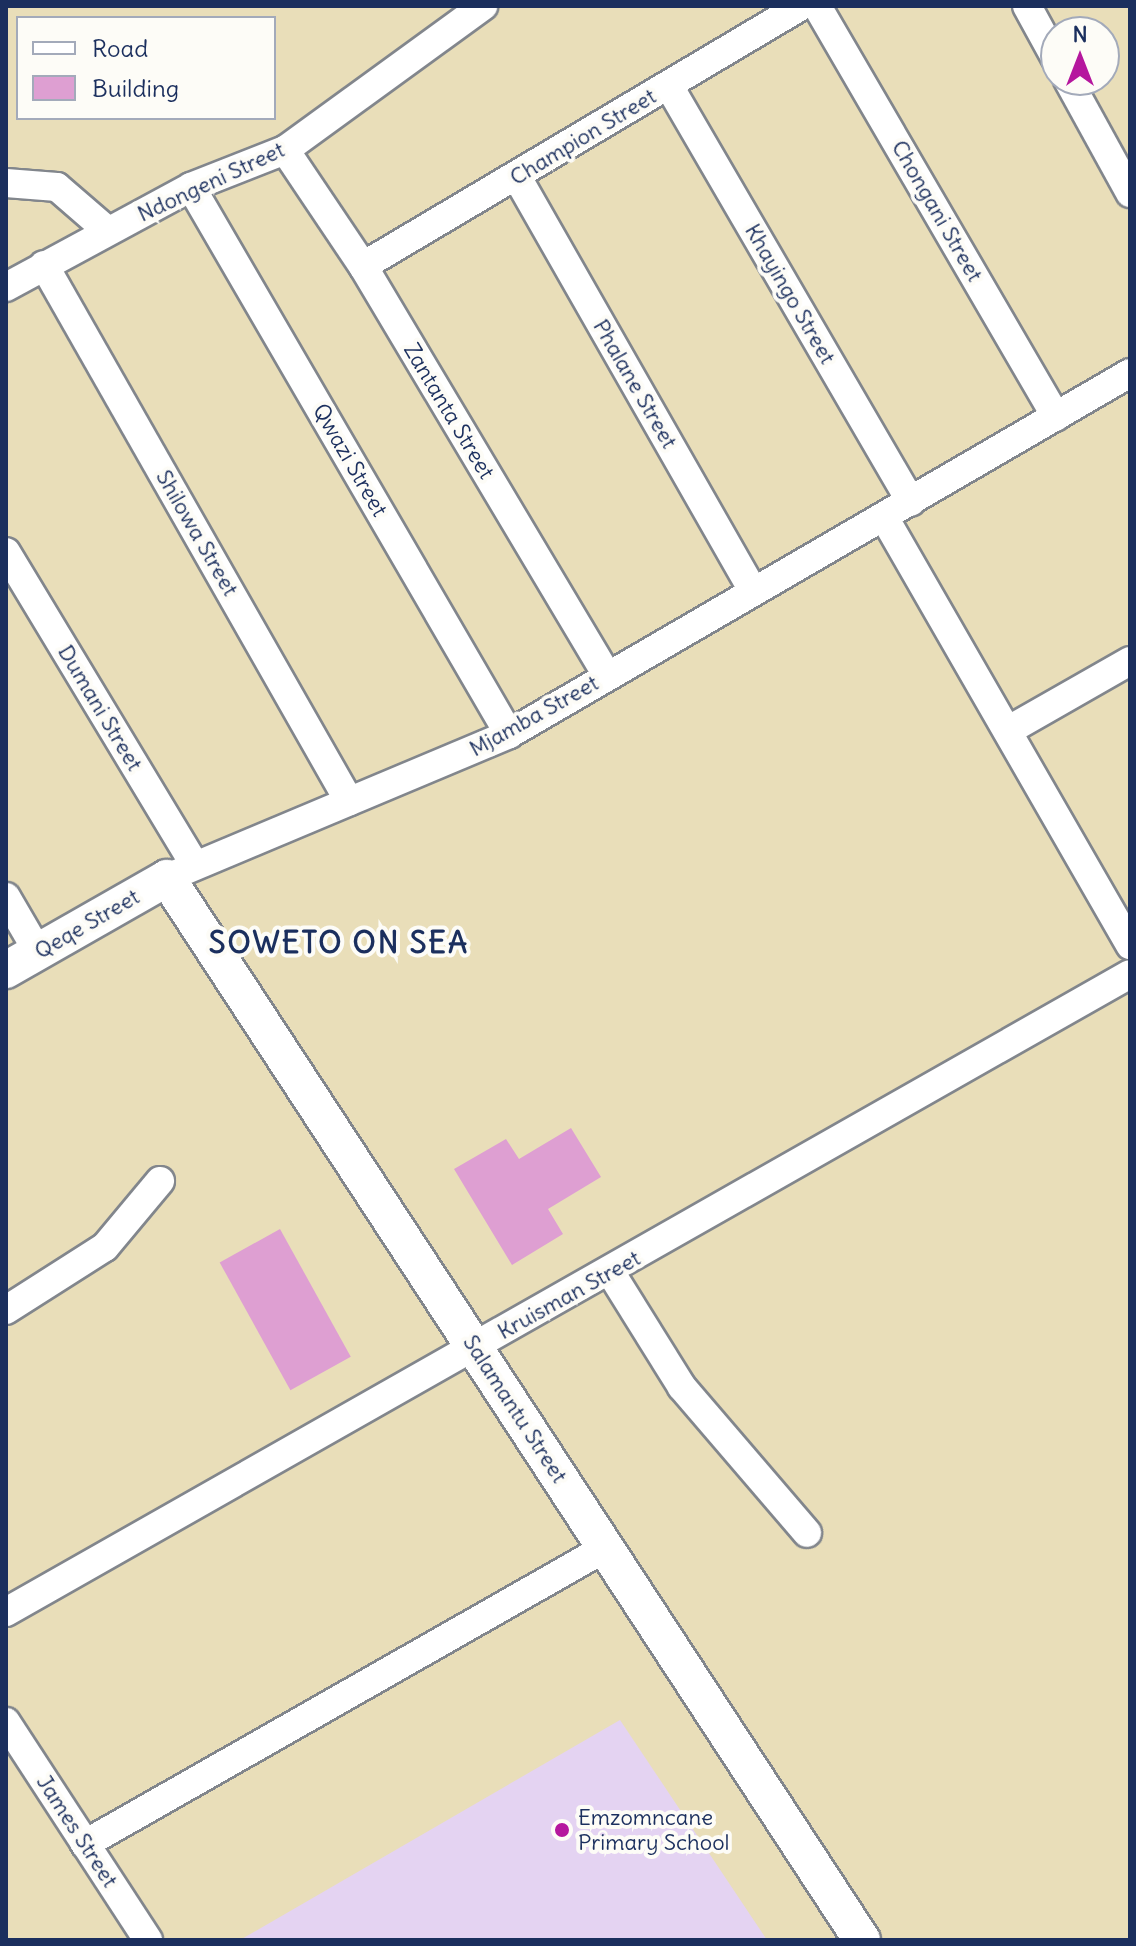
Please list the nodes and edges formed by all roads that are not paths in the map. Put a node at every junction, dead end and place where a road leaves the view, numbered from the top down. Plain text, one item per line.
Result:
1 (483, 6) edge
2 (801, 6) edge
3 (817, 6) edge
4 (1027, 6) edge
5 (1040, 30) edge
6 (669, 86) junction
7 (1077, 96) edge
8 (285, 150) junction
9 (517, 177) junction
10 (6, 183) edge
11 (191, 187) junction
12 (1130, 193) edge
13 (108, 231) junction
14 (44, 265) junction
15 (363, 266) junction
16 (6, 287) edge
17 (1130, 373) edge
18 (1056, 416) junction
19 (911, 502) junction
20 (884, 517) junction
21 (6, 552) edge
22 (753, 591) junction
23 (1130, 661) edge
24 (607, 676) junction
25 (1009, 730) junction
26 (509, 734) junction
27 (349, 801) junction
28 (181, 871) junction
29 (6, 897) edge
30 (1130, 945) edge
31 (38, 952) junction
32 (6, 970) edge
33 (1130, 974) edge
34 (160, 1181) dead end
35 (611, 1273) junction
36 (6, 1310) edge
37 (475, 1347) junction
38 (807, 1533) dead end
39 (607, 1547) junction
40 (6, 1612) edge
41 (6, 1722) edge
42 (85, 1844) junction
43 (148, 1940) edge
44 (862, 1940) edge

1 - 8 street, Ndongeni Street
2 - 6 street, Champion Street
3 - 18 street, Chongani Street
4 - 5 street
6 - 9 street, Champion Street
6 - 19 street, Khayingo Street
7 - 12 street
8 - 11 street, Ndongeni Street
8 - 15 street, Zantanta Street
9 - 15 street, Champion Street
9 - 22 street, Phalane Street
10 - 13 street
11 - 13 street, Ndongeni Street
11 - 26 street, Qwazi Street
13 - 14 street, Ndongeni Street
14 - 16 street, Ndongeni Street
14 - 27 street, Shilowa Street
15 - 24 street, Zantanta Street
17 - 18 street, Mjamba Street
18 - 19 street, Mjamba Street
19 - 20 street, Mjamba Street
20 - 22 street, Mjamba Street
20 - 25 street
21 - 28 street, Dumani Street
22 - 24 street, Mjamba Street
23 - 25 street
24 - 26 street, Mjamba Street
25 - 30 street
26 - 27 street, Mjamba Street
27 - 28 street, Mjamba Street
28 - 31 street, Qeqe Street
28 - 37 street, Salamantu Street
29 - 31 street
31 - 32 street, Qeqe Street
33 - 35 street, Kruisman Street
34 - 36 street
35 - 37 street, Kruisman Street
35 - 38 street
37 - 39 street, Salamantu Street
37 - 40 street, Kruisman Street
39 - 42 street
39 - 44 street, Salamantu Street
41 - 42 street, James Street
42 - 43 street, James Street

